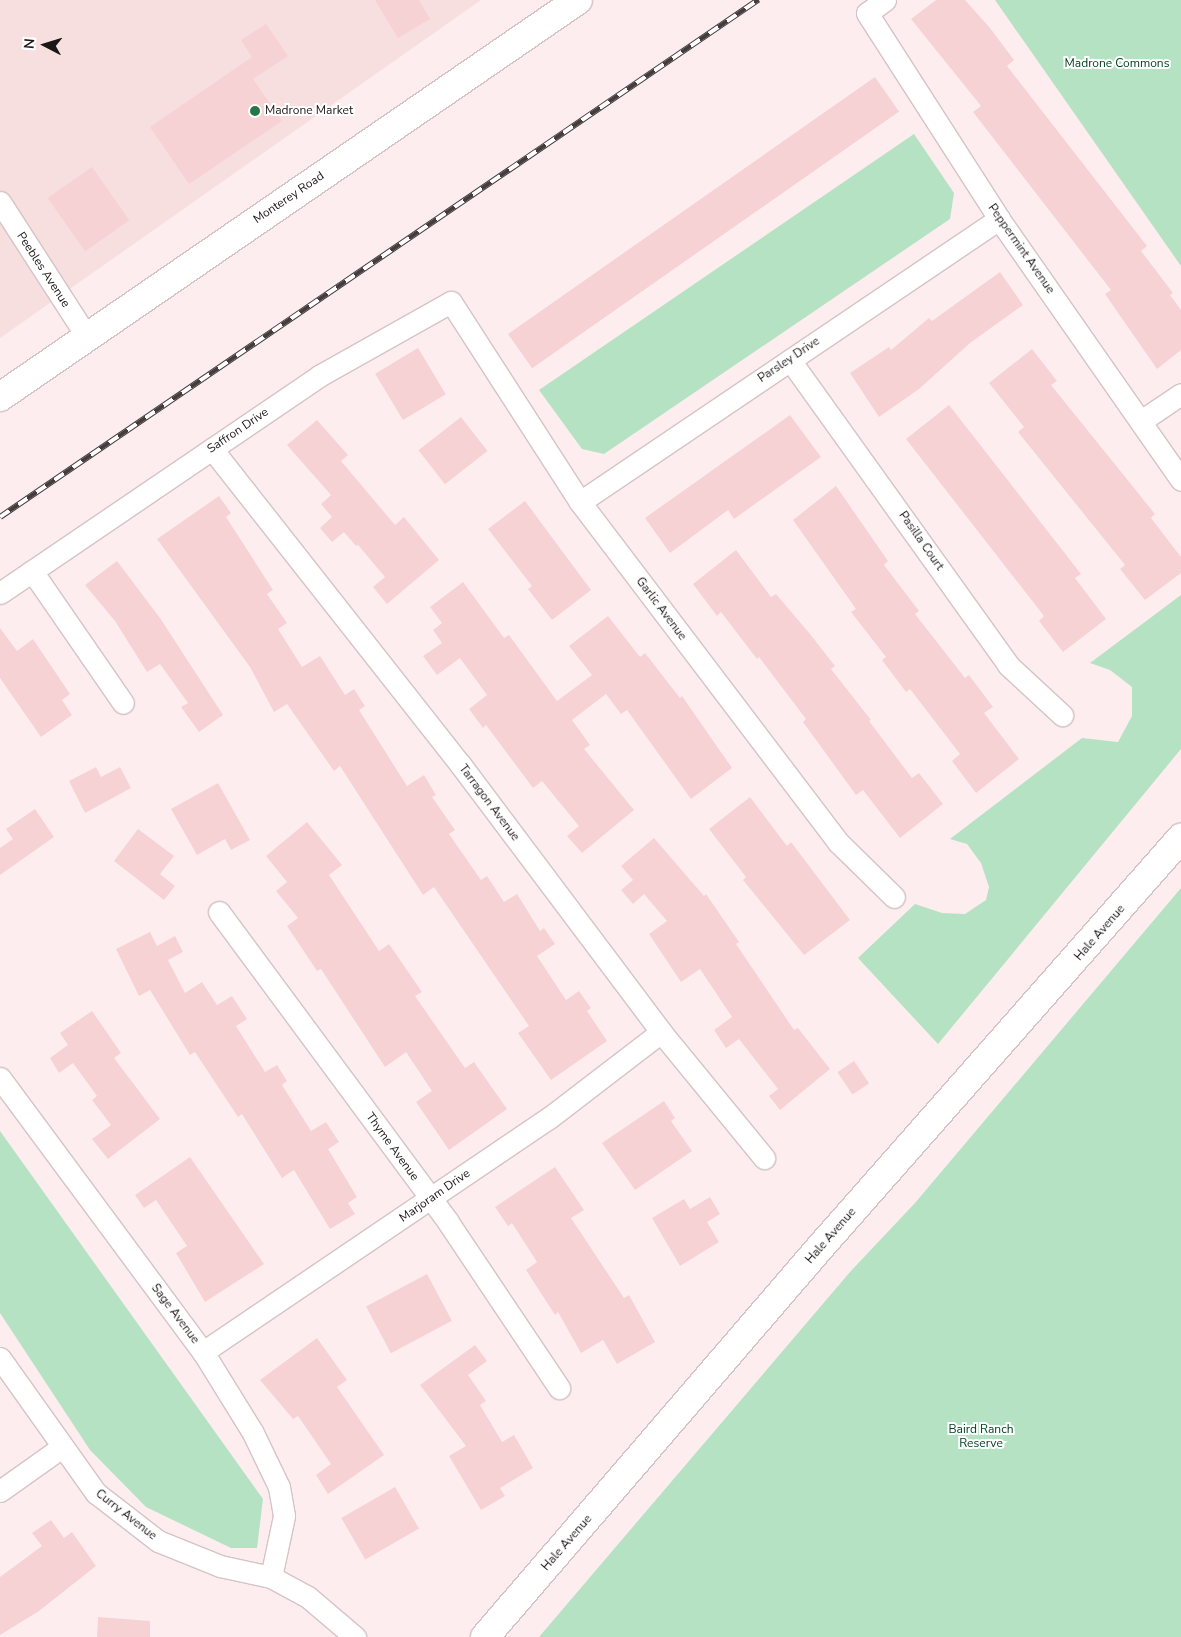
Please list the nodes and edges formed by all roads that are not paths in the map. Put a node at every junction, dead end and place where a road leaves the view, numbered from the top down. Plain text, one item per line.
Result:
1 (578, 0) edge
2 (885, 0) edge
3 (0, 202) edge
4 (999, 219) junction
5 (451, 302) joint
6 (87, 337) junction
7 (790, 360) junction
8 (1181, 394) edge
9 (0, 397) edge
10 (1141, 421) junction
11 (212, 449) junction
12 (1181, 480) edge
13 (580, 502) junction
14 (32, 571) junction
15 (0, 593) edge
16 (123, 703) dead end
17 (1062, 715) dead end
18 (1181, 838) edge
19 (894, 897) dead end
20 (219, 912) dead end
21 (661, 1032) junction
22 (0, 1078) edge
23 (764, 1158) dead end
24 (431, 1200) junction
25 (203, 1352) junction
26 (0, 1358) edge
27 (559, 1388) dead end
28 (62, 1447) junction
29 (0, 1491) edge
30 (271, 1577) junction
31 (355, 1637) edge
32 (485, 1637) edge

1 - 6 main road, Monterey Road
2 - 4 street, Peppermint Avenue
3 - 6 street, Peebles Avenue
4 - 7 street, Parsley Drive
4 - 10 street, Peppermint Avenue
5 - 11 street, Saffron Drive
5 - 13 street, Garlic Avenue
6 - 9 main road, Monterey Road
7 - 13 street, Parsley Drive
7 - 17 street, Pasilla Court
8 - 10 street
10 - 12 street, Peppermint Avenue
11 - 14 street, Saffron Drive
11 - 21 street, Tarragon Avenue
13 - 19 street, Garlic Avenue
14 - 15 street, Saffron Drive
14 - 16 street
18 - 32 main road, Hale Avenue
20 - 24 street, Thyme Avenue
21 - 23 street, Tarragon Avenue
21 - 24 street, Marjoram Drive
22 - 25 street, Sage Avenue
24 - 25 street, Marjoram Drive
24 - 27 street, Thyme Avenue
25 - 30 street, Sage Avenue
26 - 28 street, Curry Avenue
28 - 29 street
28 - 30 street, Curry Avenue
30 - 31 street, Curry Avenue

